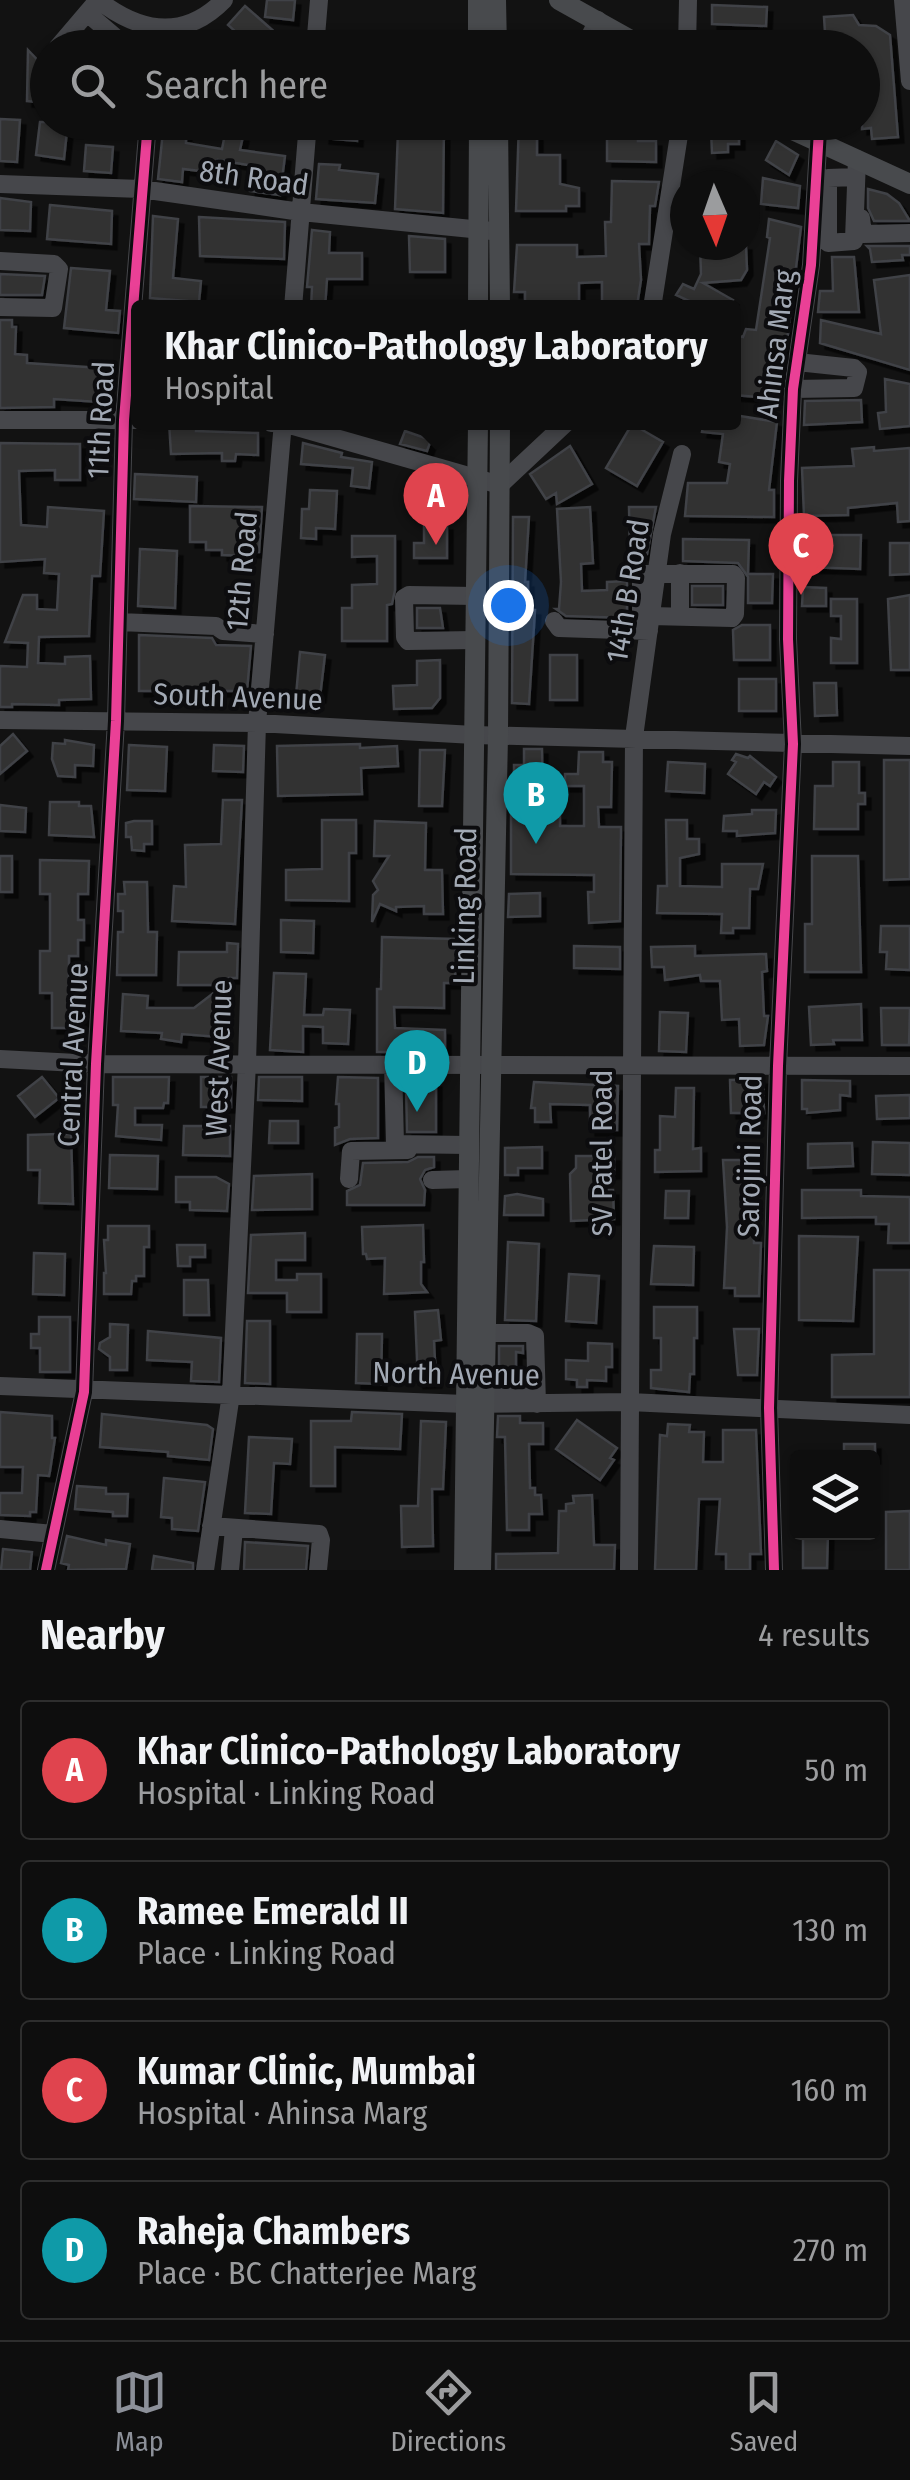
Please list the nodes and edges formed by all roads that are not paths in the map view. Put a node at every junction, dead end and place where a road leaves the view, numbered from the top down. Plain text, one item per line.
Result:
1 (224, 0) edge
2 (319, 0) edge
3 (478, 0) edge
4 (496, 0) edge
5 (559, 0) edge
6 (688, 0) edge
7 (903, 0) edge
8 (94, 5) edge
9 (598, 20) junction
10 (72, 30) edge
11 (111, 30) edge
12 (176, 30) edge
13 (316, 30) edge
14 (478, 30) edge
15 (497, 30) edge
16 (593, 30) edge
17 (615, 30) edge
18 (687, 30) edge
19 (910, 78) edge
20 (146, 140) edge
21 (307, 140) edge
22 (481, 140) edge
23 (497, 140) edge
24 (678, 140) edge
25 (814, 140) edge
26 (824, 140) edge
27 (833, 140) edge
28 (857, 164) junction
29 (910, 170) edge
30 (819, 183) junction
31 (0, 184) edge
32 (910, 184) edge
33 (141, 189) junction
34 (301, 212) junction
35 (489, 231) junction
36 (910, 234) edge
37 (0, 261) edge
38 (136, 300) edge
39 (293, 300) edge
40 (479, 300) edge
41 (499, 300) edge
42 (653, 300) edge
43 (0, 307) edge
44 (799, 362) junction
45 (796, 389) junction
46 (0, 420) edge
47 (131, 420) edge
48 (282, 430) edge
49 (307, 430) edge
50 (478, 430) edge
51 (500, 430) edge
52 (559, 430) edge
53 (682, 454) dead end
54 (478, 480) junction
55 (500, 486) junction
56 (645, 573) junction
57 (680, 573) junction
58 (476, 596) junction
59 (680, 610) junction
60 (648, 620) junction
61 (119, 622) junction
62 (554, 622) dead end
63 (264, 634) junction
64 (476, 640) junction
65 (0, 720) edge
66 (116, 722) junction
67 (257, 723) junction
68 (474, 736) junction
69 (498, 736) junction
70 (634, 737) junction
71 (793, 744) junction
72 (910, 746) edge
73 (0, 1059) edge
74 (393, 1063) junction
75 (470, 1063) junction
76 (492, 1063) junction
77 (96, 1064) junction
78 (248, 1064) junction
79 (630, 1066) junction
80 (778, 1066) junction
81 (910, 1066) edge
82 (468, 1147) junction
83 (350, 1179) dead end
84 (468, 1179) junction
85 (432, 1180) dead end
86 (486, 1334) junction
87 (0, 1386) edge
88 (84, 1392) junction
89 (231, 1394) junction
90 (536, 1396) junction
91 (482, 1399) junction
92 (629, 1402) junction
93 (769, 1408) junction
94 (910, 1416) edge
95 (211, 1526) junction
96 (234, 1528) junction
97 (0, 1529) edge
98 (53, 1534) junction
99 (46, 1570) edge
100 (205, 1570) edge
101 (230, 1570) edge
102 (318, 1570) edge
103 (464, 1570) edge
104 (480, 1570) edge
105 (629, 1570) edge
106 (774, 1570) edge

1 - 12 street
2 - 13 street
3 - 14 main road
4 - 15 main road
5 - 9 main road
6 - 18 street
7 - 19 street
8 - 10 street
8 - 11 street
9 - 16 street
9 - 17 main road
20 - 33 street, 11th Road
21 - 34 street
22 - 35 main road
23 - 35 main road
24 - 42 street
25 - 30 street, Ahinsa Marg
26 - 28 main road
27 - 29 main road
28 - 30 street
28 - 30 street
28 - 32 main road
28 - 36 street
30 - 44 street, Ahinsa Marg
31 - 33 street, 8th Road
33 - 34 street, 8th Road
33 - 38 street, 11th Road
34 - 35 street, 8th Road
34 - 39 street
35 - 40 main road
35 - 41 main road
37 - 43 street
44 - 45 street, Ahinsa Marg
44 - 45 street
45 - 71 street, Ahinsa Marg
46 - 47 street
47 - 61 street, 11th Road
48 - 63 street, 12th Road
49 - 54 street
50 - 54 main road, Linking Road
51 - 55 main road, Linking Road
52 - 55 street
53 - 56 street, 14th B Road
54 - 55 street
54 - 58 main road, Linking Road
55 - 69 main road, Linking Road
56 - 57 street
56 - 60 street, 14th B Road
56 - 60 street
57 - 59 street
57 - 59 street
58 - 64 main road, Linking Road
58 - 64 street
59 - 60 street
60 - 62 street
60 - 70 street, 14th B Road
61 - 63 street
61 - 66 street, 11th Road
63 - 67 street, 12th Road
64 - 68 main road, Linking Road
65 - 66 street, South Avenue
66 - 67 street, South Avenue
66 - 77 street, Central Avenue
67 - 68 street, South Avenue
67 - 78 street, West Avenue
68 - 69 street, South Avenue
68 - 75 main road, Linking Road
69 - 70 street, South Avenue
69 - 76 main road, Linking Road
70 - 71 street, South Avenue
70 - 79 street, SV Patel Road
71 - 72 street, South Avenue
71 - 80 street, Sarojini Road
73 - 77 street
74 - 75 street
74 - 78 street
74 - 82 street
75 - 76 street
75 - 82 main road, Linking Road
76 - 79 street
76 - 86 main road, Linking Road
77 - 78 street
77 - 88 street, Central Avenue
78 - 89 street, West Avenue
79 - 80 street
79 - 92 street, SV Patel Road
80 - 81 street
80 - 93 street, Sarojini Road
82 - 83 street
82 - 84 main road, Linking Road
84 - 85 street
84 - 91 main road, Linking Road
86 - 90 street
86 - 91 main road, Linking Road
87 - 88 street, North Avenue
88 - 89 street, North Avenue
88 - 98 street, Central Avenue
89 - 91 street, North Avenue
89 - 95 street, West Avenue
90 - 91 street, North Avenue
90 - 92 street, North Avenue
91 - 103 main road, Linking Road
91 - 104 main road, Linking Road
92 - 93 street, North Avenue
92 - 105 street, SV Patel Road
93 - 94 street, North Avenue
93 - 106 street, Sarojini Road
95 - 96 street
95 - 100 street, West Avenue
96 - 101 street
96 - 102 street
97 - 98 street
98 - 99 street, Central Avenue

